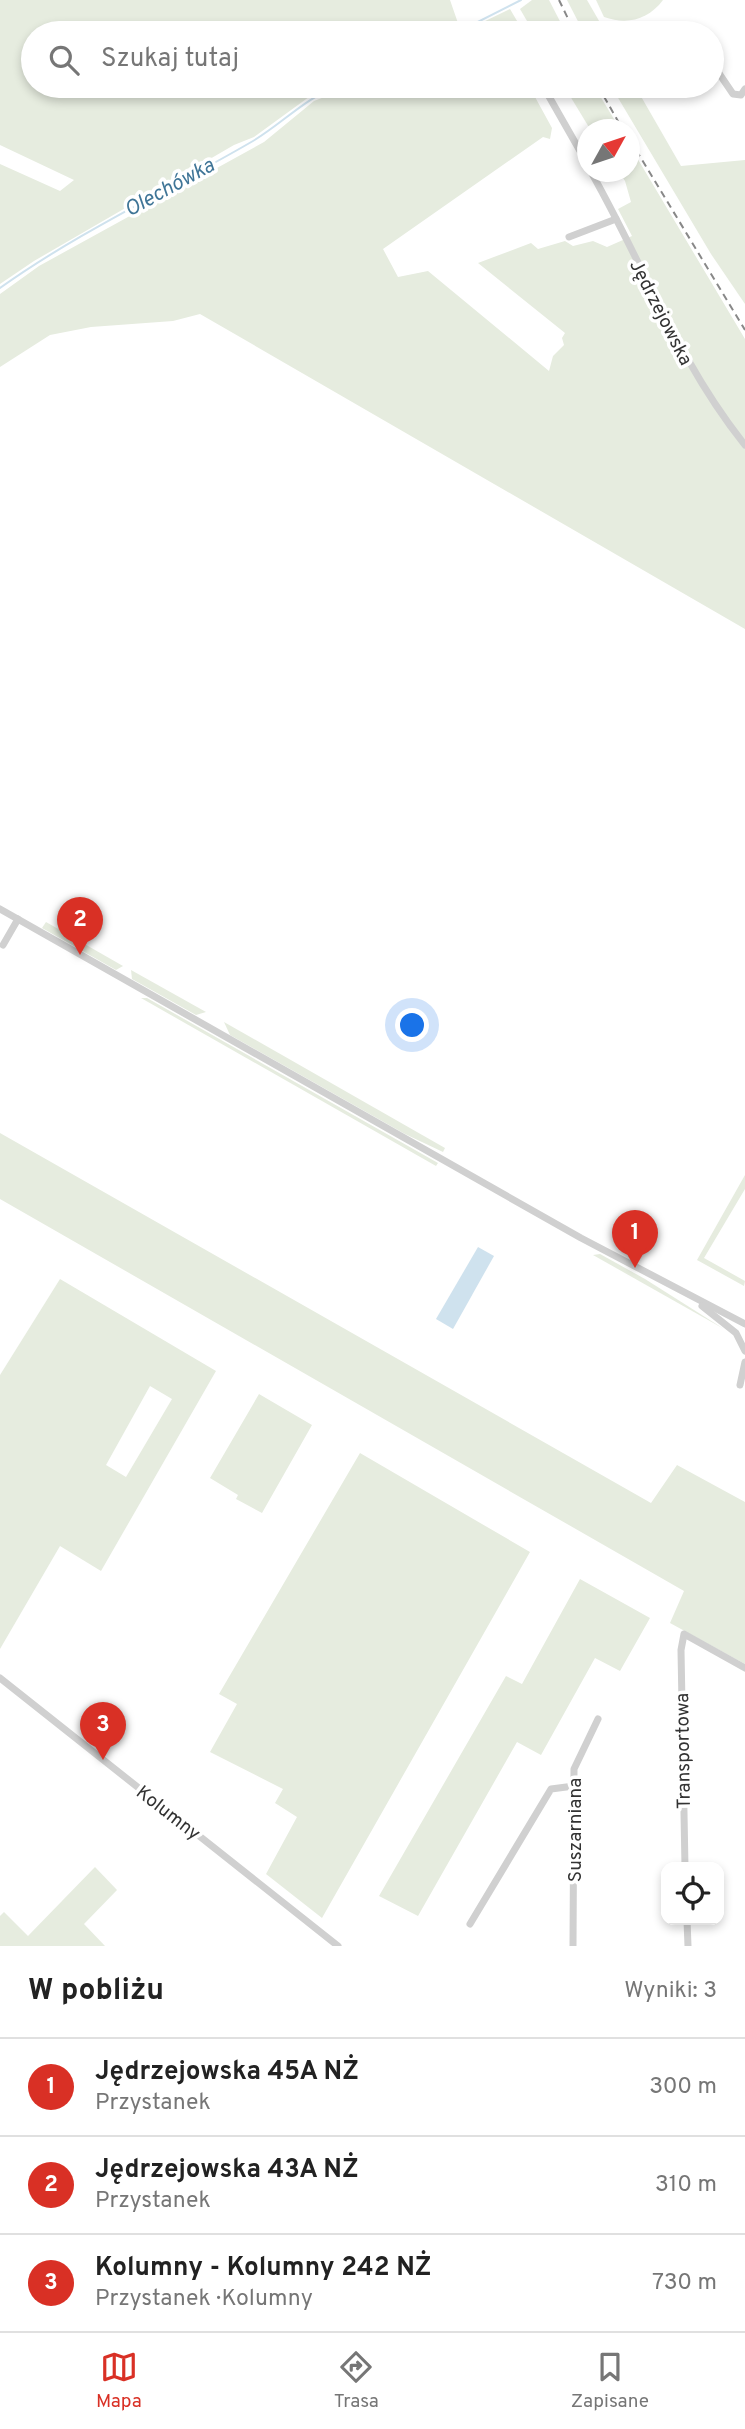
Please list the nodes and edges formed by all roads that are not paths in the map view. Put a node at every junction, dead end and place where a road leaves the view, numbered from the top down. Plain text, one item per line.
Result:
1 (724, 81) edge
2 (745, 89) edge
3 (549, 98) edge
4 (577, 147) edge
5 (596, 182) edge
6 (616, 219) junction
7 (569, 237) dead end
8 (745, 444) edge
9 (0, 909) edge
10 (18, 919) junction
11 (3, 945) dead end
12 (688, 1295) junction
13 (745, 1324) edge
14 (745, 1333) edge
15 (742, 1342) junction
16 (745, 1351) edge
17 (745, 1362) edge
18 (745, 1380) edge
19 (745, 1668) edge
20 (0, 1678) edge
21 (598, 1719) dead end
22 (574, 1786) junction
23 (685, 1862) edge
24 (470, 1924) dead end
25 (687, 1925) edge
26 (338, 1946) edge
27 (573, 1946) edge
28 (688, 1946) edge

1 - 2 street
3 - 4 street
5 - 6 street, Jędrzejowska
6 - 7 street
6 - 8 street, Jędrzejowska
9 - 10 street
10 - 11 street
10 - 12 street
12 - 13 street
12 - 15 street
14 - 15 street
15 - 16 street
17 - 18 street
19 - 23 street, Transportowa
20 - 26 street, Kolumny
21 - 22 street, Suszarniana
22 - 24 street
22 - 27 street, Suszarniana
25 - 28 street

